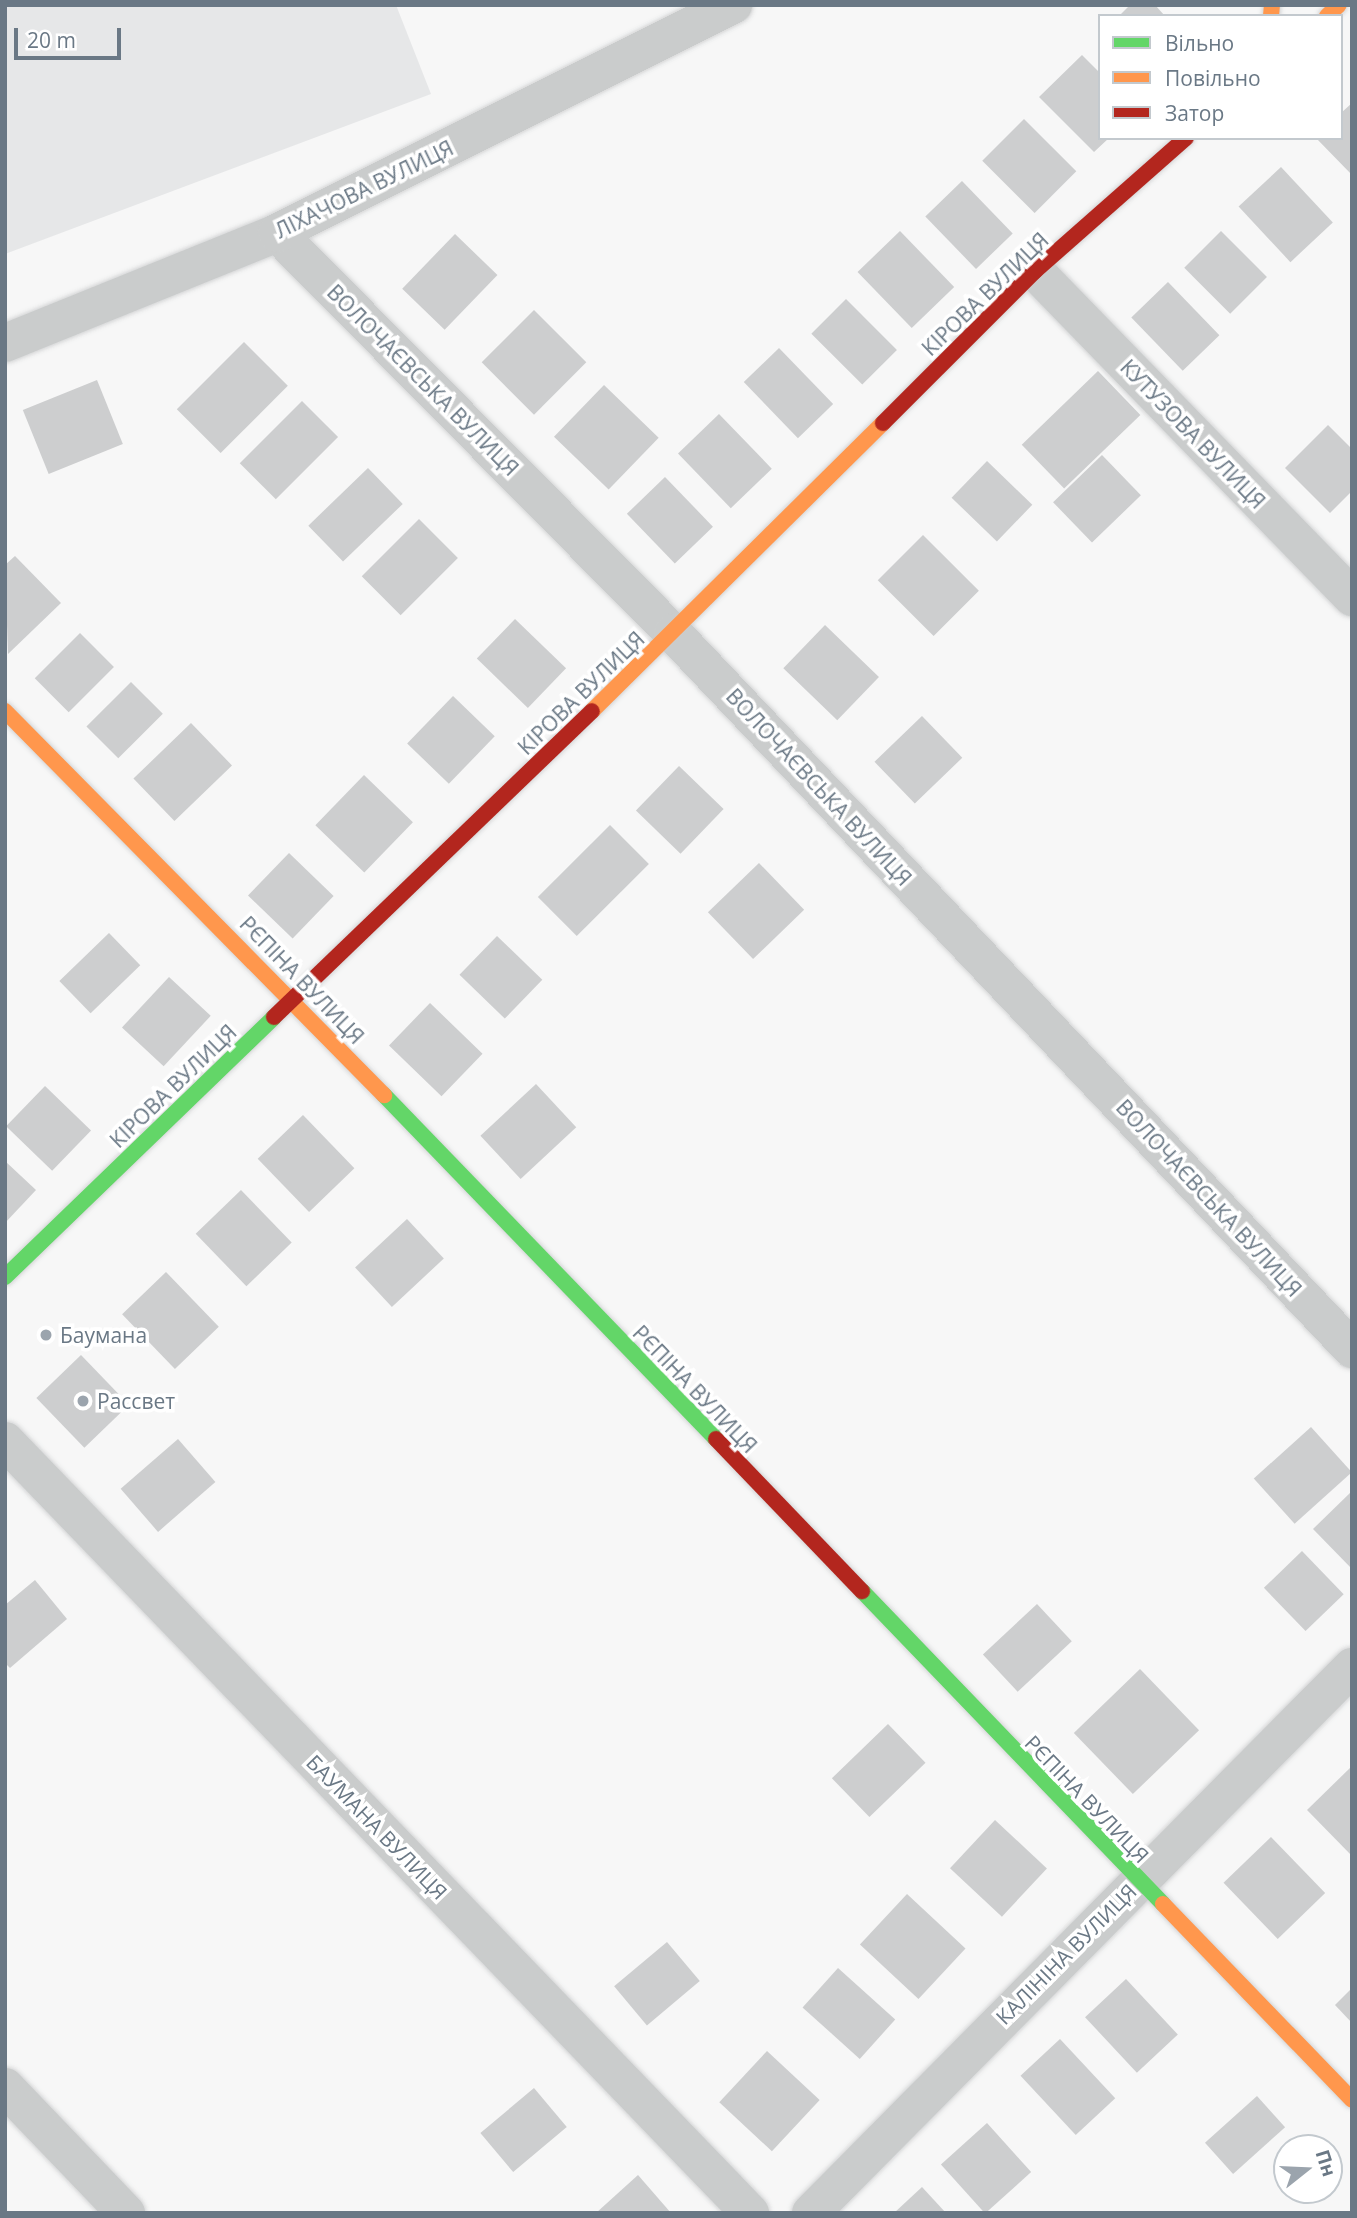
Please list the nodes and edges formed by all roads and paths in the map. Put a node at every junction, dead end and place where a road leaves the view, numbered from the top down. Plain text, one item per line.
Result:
1 (718, 8) edge
2 (1184, 140) edge
3 (277, 233) junction
4 (1035, 271) junction
5 (5, 342) edge
6 (1352, 597) edge
7 (673, 634) junction
8 (5, 711) edge
9 (293, 1000) junction
10 (5, 1277) edge
11 (1352, 1349) edge
12 (5, 1441) edge
13 (1352, 1667) edge
14 (1138, 1882) junction
15 (5, 2087) edge
16 (1352, 2100) edge
17 (126, 2213) edge
18 (750, 2213) edge
19 (811, 2213) edge

1 - 3 street, ЛІХАЧОВА ВУЛИЦЯ
2 - 4 street, КІРОВА ВУЛИЦЯ
3 - 5 street, ЛІХАЧОВА ВУЛИЦЯ
3 - 7 street, ВОЛОЧАЄВСЬКА ВУЛИЦЯ
4 - 6 street, КУТУЗОВА ВУЛИЦЯ
4 - 7 street, КІРОВА ВУЛИЦЯ
7 - 9 street, КІРОВА ВУЛИЦЯ
7 - 11 street, ВОЛОЧАЄВСЬКА ВУЛИЦЯ
8 - 9 street, РЄПІНА ВУЛИЦЯ
9 - 10 street, КІРОВА ВУЛИЦЯ
9 - 14 street, РЄПІНА ВУЛИЦЯ
12 - 18 street, БАУМАНА ВУЛИЦЯ
13 - 14 street, КАЛІНІНА ВУЛИЦЯ
14 - 16 street, РЄПІНА ВУЛИЦЯ
14 - 19 street, КАЛІНІНА ВУЛИЦЯ
15 - 17 street

